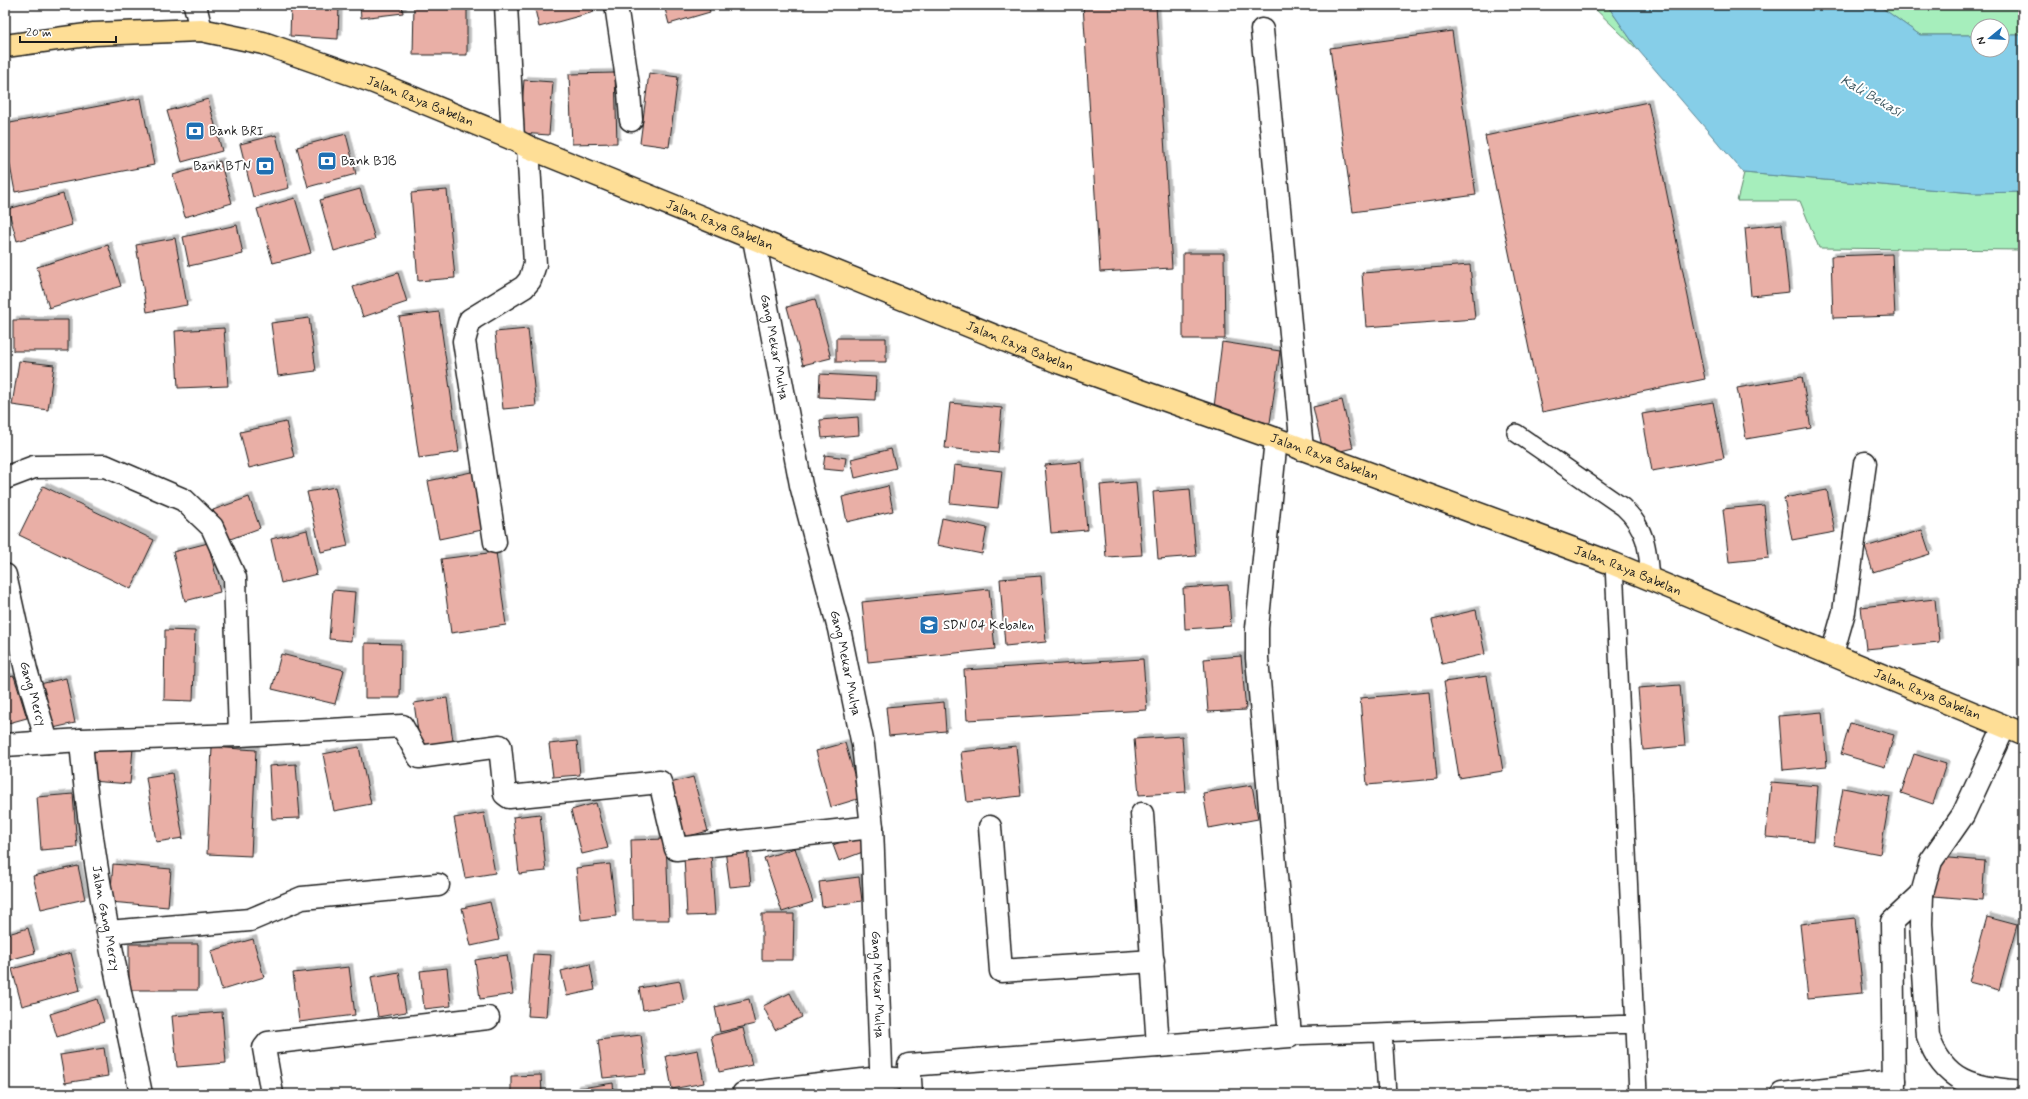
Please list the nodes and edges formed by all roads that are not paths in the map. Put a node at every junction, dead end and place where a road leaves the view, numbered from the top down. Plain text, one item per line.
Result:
1 (196, 5) edge
2 (506, 5) edge
3 (616, 5) edge
4 (201, 30) junction
5 (1262, 30) dead end
6 (5, 46) edge
7 (631, 120) dead end
8 (520, 143) junction
9 (754, 239) junction
10 (1516, 433) dead end
11 (1276, 439) junction
12 (1302, 449) junction
13 (1865, 463) dead end
14 (5, 478) edge
15 (495, 542) dead end
16 (1614, 564) junction
17 (5, 575) edge
18 (1650, 580) junction
19 (1832, 654) junction
20 (2014, 730) edge
21 (240, 735) junction
22 (81, 740) junction
23 (47, 742) junction
24 (5, 745) edge
25 (1142, 814) dead end
26 (872, 827) junction
27 (990, 827) dead end
28 (438, 885) dead end
29 (1922, 894) junction
30 (108, 932) junction
31 (1153, 961) junction
32 (488, 1018) dead end
33 (1635, 1024) junction
34 (1383, 1033) junction
35 (1290, 1036) junction
36 (1158, 1046) junction
37 (881, 1086) edge
38 (910, 1087) edge
39 (1894, 1088) edge
40 (769, 1092) edge
41 (2023, 1092) edge
42 (140, 1094) edge
43 (272, 1094) edge
44 (743, 1094) edge
45 (1387, 1094) edge
46 (1638, 1094) edge
47 (1782, 1094) edge

1 - 4 street
2 - 8 street
3 - 7 street
4 - 6 main road, Jalan Raya Babelan
4 - 8 main road, Jalan Raya Babelan
5 - 12 street
8 - 9 main road, Jalan Raya Babelan
8 - 15 street
9 - 11 main road, Jalan Raya Babelan
9 - 26 street, Gang Mekar Mulya
10 - 18 lane
11 - 12 main road, Jalan Raya Babelan
11 - 35 street
12 - 16 main road, Jalan Raya Babelan
13 - 19 street
14 - 21 street
16 - 18 main road, Jalan Raya Babelan
16 - 33 lane
17 - 23 street, Gang Mercy
18 - 19 main road, Jalan Raya Babelan
19 - 20 main road, Jalan Raya Babelan
20 - 29 street
21 - 22 street
21 - 26 street
22 - 23 street
22 - 30 street, Jalan Gang Merzy
23 - 24 street
25 - 31 street
26 - 37 street, Gang Mekar Mulya
27 - 31 street
28 - 30 street
29 - 39 street
29 - 41 street
30 - 42 street, Jalan Gang Merzy
31 - 36 street
32 - 43 street
33 - 34 lane
33 - 46 lane
34 - 35 lane
34 - 45 lane
35 - 36 street
36 - 38 street
37 - 38 street
37 - 40 street
39 - 47 street
40 - 44 street

